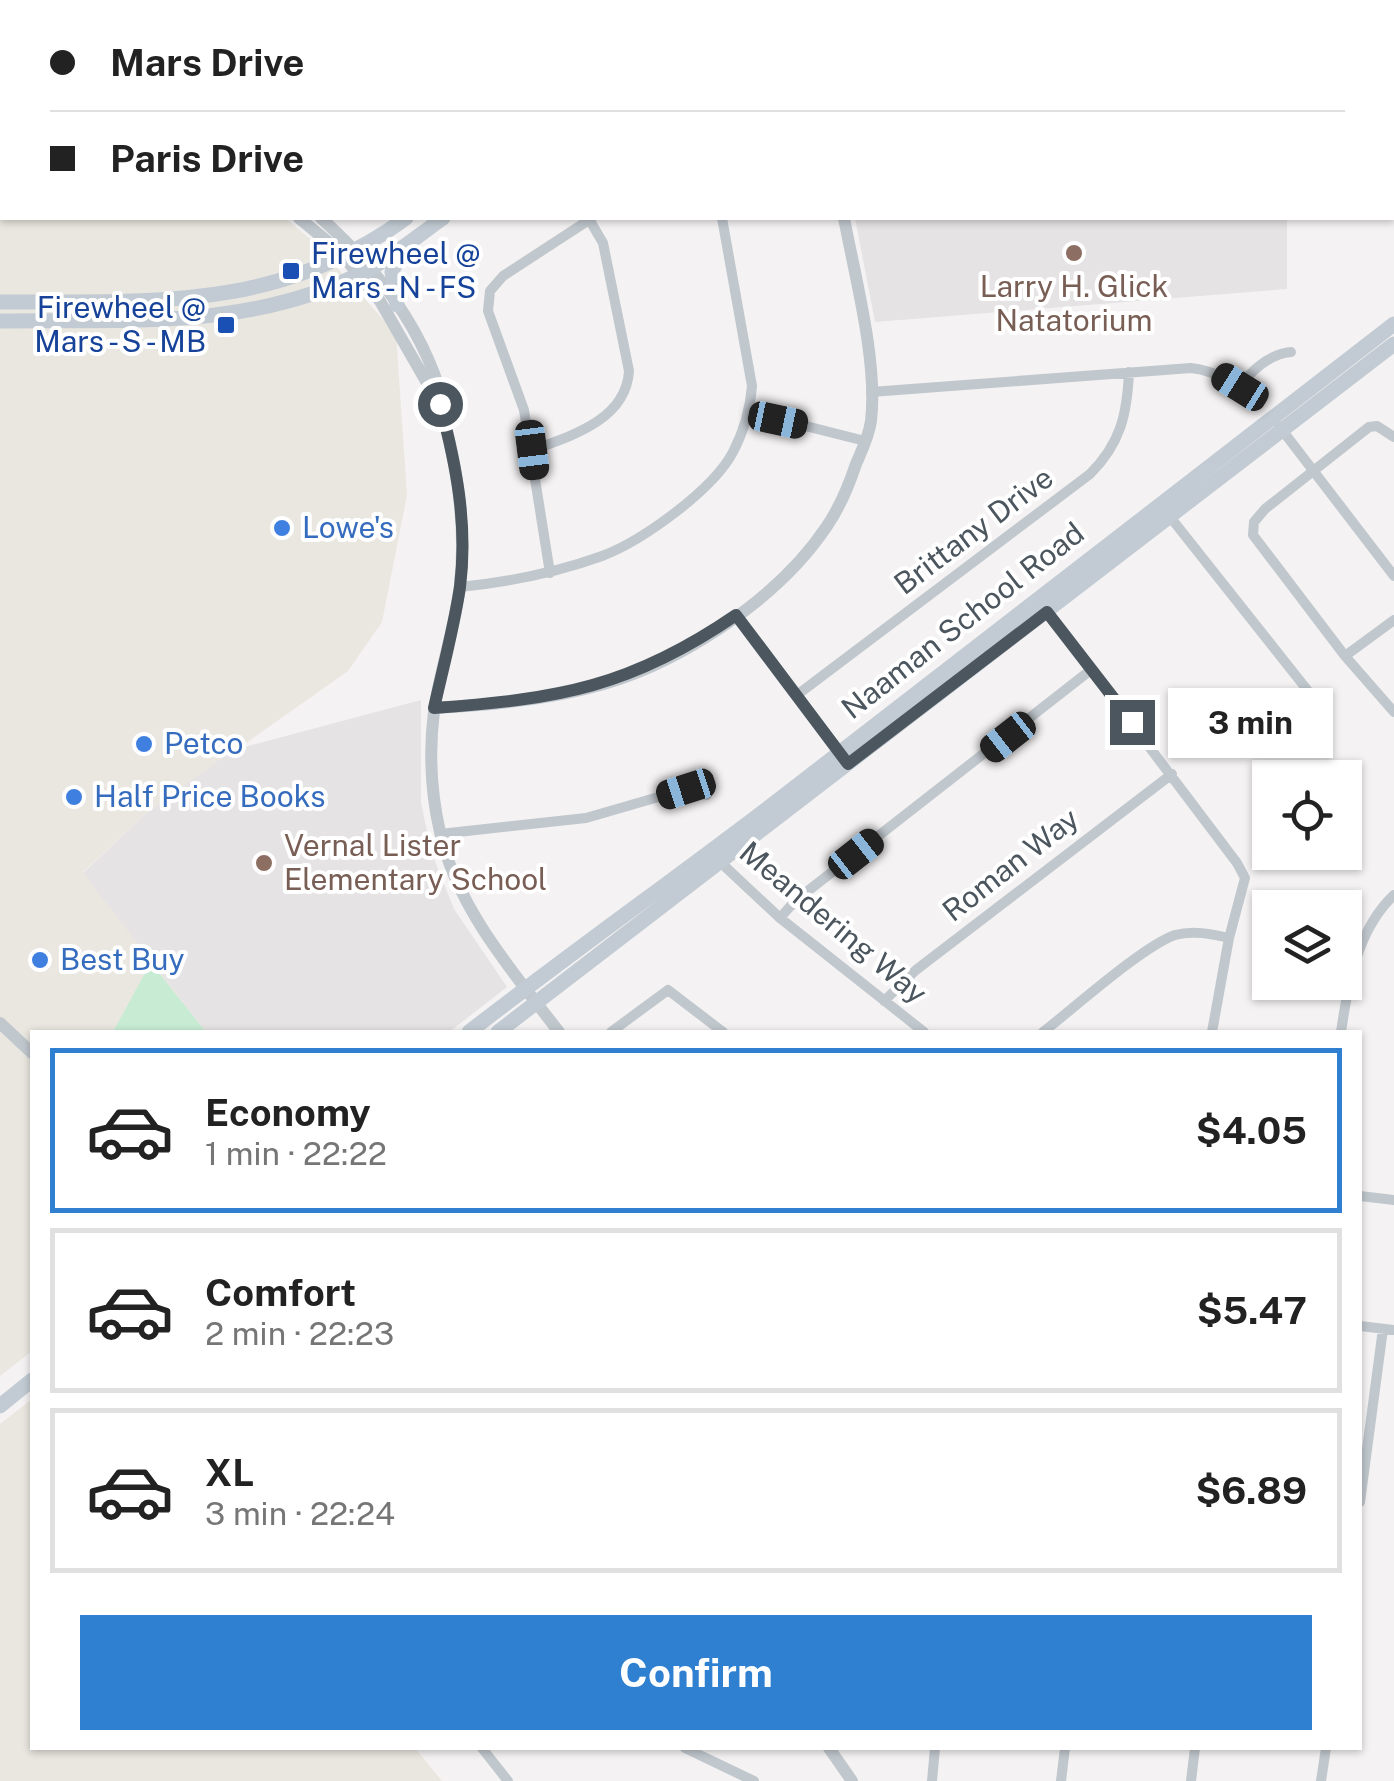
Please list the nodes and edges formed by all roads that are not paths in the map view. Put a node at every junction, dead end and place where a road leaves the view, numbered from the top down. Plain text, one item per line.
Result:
1 (302, 220) edge
2 (323, 220) edge
3 (403, 220) edge
4 (440, 220) edge
5 (587, 220) edge
6 (591, 220) edge
7 (722, 220) edge
8 (844, 220) edge
9 (404, 245) junction
10 (350, 253) junction
11 (365, 272) junction
12 (178, 300) junction
13 (0, 302) edge
14 (397, 305) junction
15 (177, 320) junction
16 (0, 321) edge
17 (1394, 324) edge
18 (1394, 344) edge
19 (1292, 352) dead end
20 (1129, 372) junction
21 (1240, 387) junction
22 (871, 392) junction
23 (1250, 399) dead end
24 (440, 404) junction
25 (750, 412) junction
26 (1278, 425) junction
27 (1394, 437) edge
28 (865, 441) junction
29 (532, 450) junction
30 (1313, 470) junction
31 (1165, 511) junction
32 (550, 572) junction
33 (1394, 576) edge
34 (460, 587) junction
35 (1042, 606) junction
36 (736, 615) junction
37 (1394, 620) edge
38 (1345, 656) junction
39 (1092, 670) junction
40 (797, 696) junction
41 (1316, 702) dead end
42 (434, 708) junction
43 (1394, 712) edge
44 (844, 758) junction
45 (1172, 774) junction
46 (707, 795) dead end
47 (440, 834) junction
48 (716, 857) junction
49 (1394, 895) edge
50 (780, 918) junction
51 (1229, 938) junction
52 (526, 988) junction
53 (884, 1001) junction
54 (537, 1003) junction
55 (0, 1023) edge
56 (472, 1030) edge
57 (501, 1030) edge
58 (557, 1030) edge
59 (614, 1030) edge
60 (720, 1030) edge
61 (921, 1030) edge
62 (1046, 1030) edge
63 (1212, 1030) edge
64 (1342, 1030) edge
65 (30, 1051) edge
66 (1362, 1196) edge
67 (1394, 1200) edge
68 (1362, 1326) edge
69 (1389, 1330) edge
70 (30, 1382) edge
71 (0, 1406) edge
72 (1362, 1490) edge
73 (484, 1750) edge
74 (689, 1750) edge
75 (830, 1750) edge
76 (935, 1750) edge
77 (1065, 1750) edge
78 (1195, 1750) edge
79 (1326, 1750) edge
80 (508, 1781) edge
81 (754, 1781) edge
82 (852, 1781) edge
83 (932, 1781) edge
84 (1061, 1781) edge
85 (1190, 1781) edge
86 (1321, 1781) edge

1 - 10 street
2 - 10 street
3 - 10 main road
4 - 9 main road
5 - 29 street
6 - 29 street
7 - 25 street
8 - 22 street
9 - 11 main road
9 - 14 main road
10 - 11 street
10 - 12 main road
11 - 14 street
11 - 15 main road
11 - 24 street
12 - 13 main road
12 - 15 main road
14 - 24 street
15 - 16 main road
17 - 26 main road, Naaman School Road
18 - 26 main road, Naaman School Road
19 - 21 street
20 - 21 street
20 - 22 street
20 - 40 street, Brittany Drive
21 - 23 street
22 - 28 street
24 - 34 street
25 - 28 street
25 - 32 street
26 - 30 street
26 - 31 main road, Naaman School Road
27 - 30 street
28 - 36 street
29 - 32 street
30 - 33 street
30 - 38 street
31 - 35 main road, Naaman School Road
31 - 41 street
32 - 34 street
34 - 42 street
35 - 39 street
35 - 44 main road, Naaman School Road
36 - 40 street
36 - 42 street
37 - 38 street
38 - 43 street
39 - 45 street
39 - 50 street
40 - 44 street
42 - 47 street
44 - 48 main road, Naaman School Road
45 - 51 street
45 - 53 street, Roman Way
46 - 47 street
47 - 52 street
48 - 50 street, Meandering Way
48 - 52 main road, Naaman School Road
48 - 54 main road, Naaman School Road
49 - 64 street
50 - 53 street, Meandering Way
51 - 62 street
51 - 63 street
52 - 54 street
52 - 56 main road, Naaman School Road
53 - 61 street, Meandering Way
54 - 57 main road, Naaman School Road
54 - 58 street
55 - 65 street
59 - 60 street
66 - 67 street
68 - 69 street
69 - 72 street
70 - 71 main road
73 - 80 street
74 - 81 street
75 - 82 street
76 - 83 street
77 - 84 street
78 - 85 street
79 - 86 street

